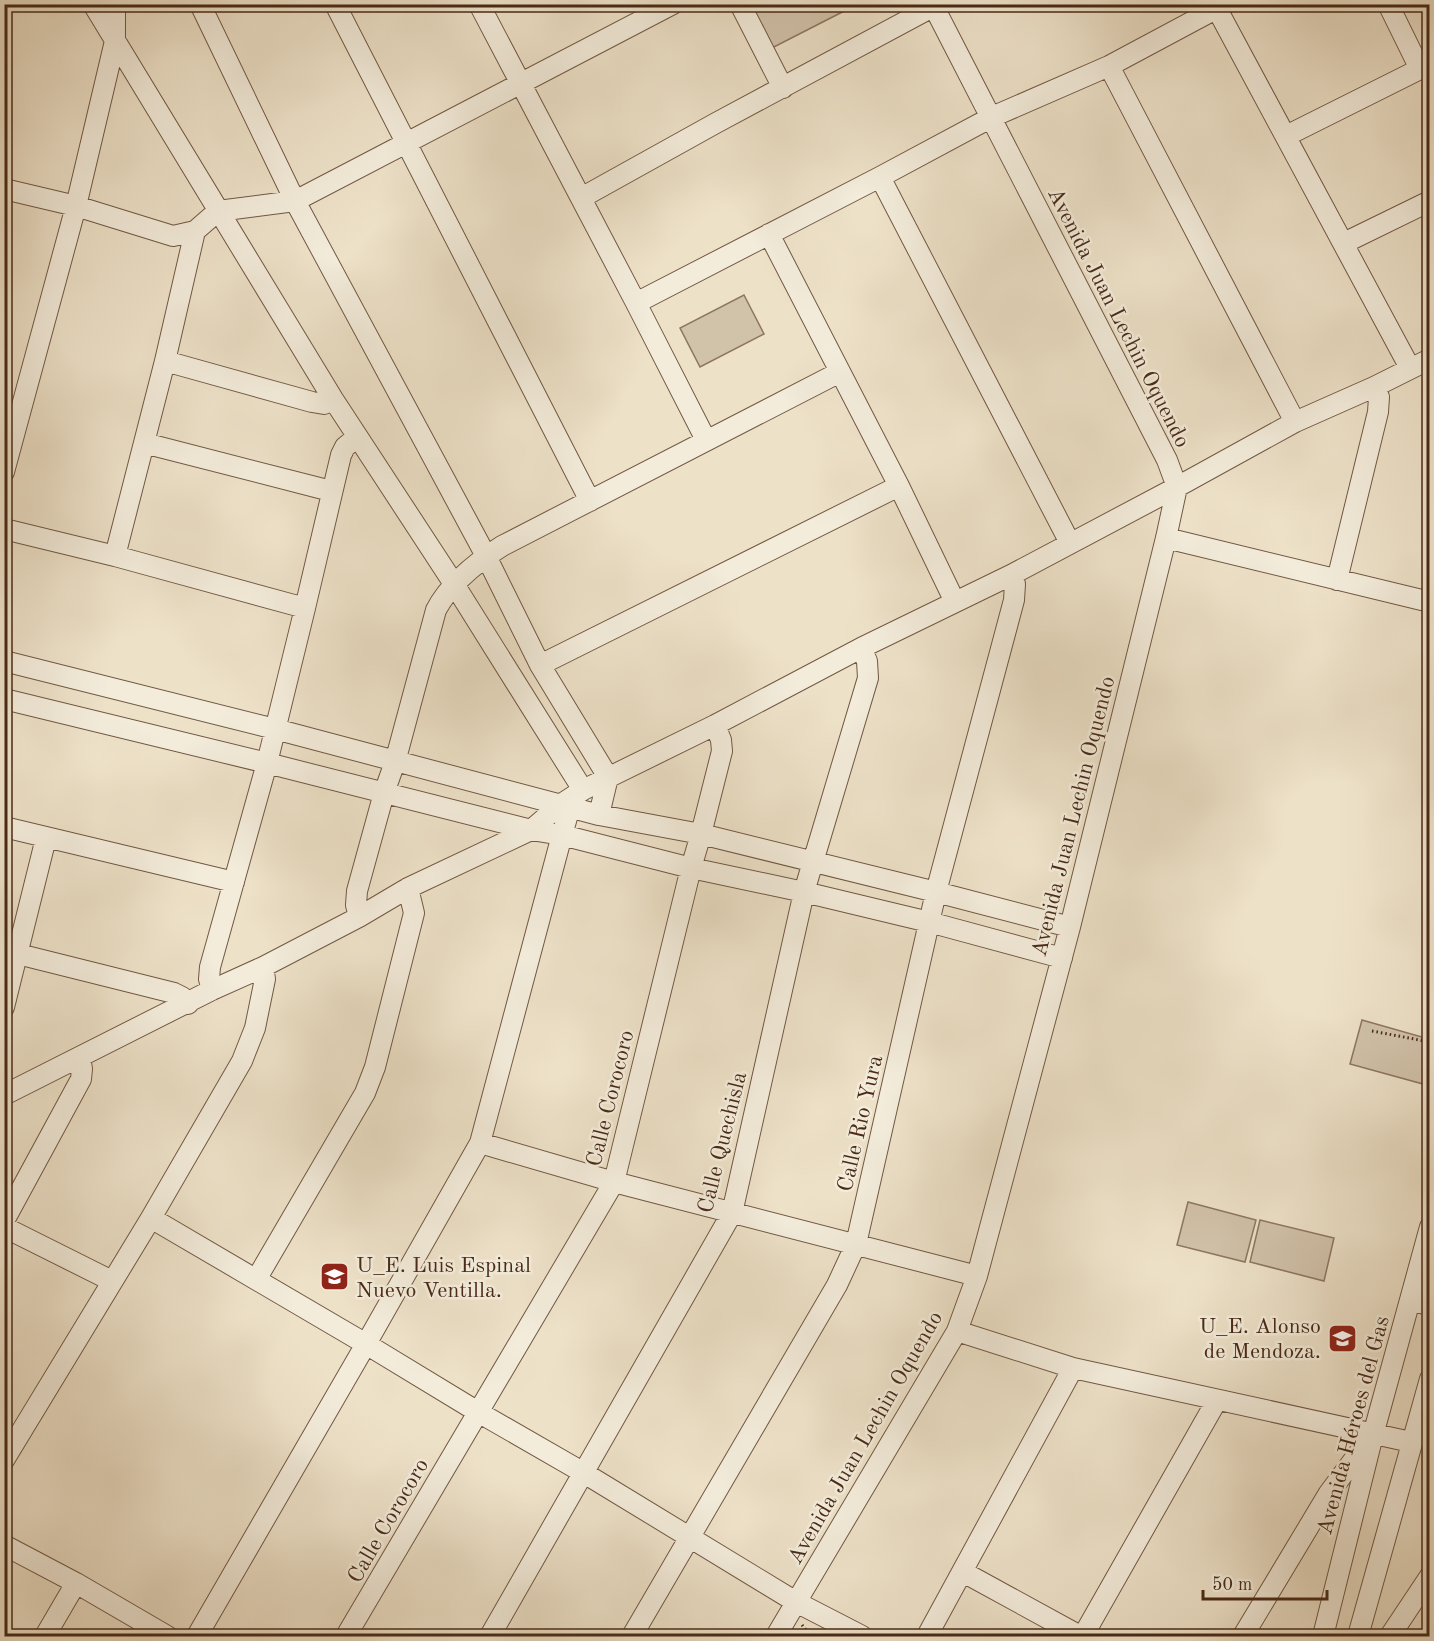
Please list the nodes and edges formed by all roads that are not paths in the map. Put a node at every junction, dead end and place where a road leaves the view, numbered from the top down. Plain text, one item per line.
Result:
1 (93, 4) edge
2 (115, 4) edge
3 (200, 4) edge
4 (335, 4) edge
5 (479, 4) edge
6 (673, 4) edge
7 (740, 4) edge
8 (1388, 4) edge
9 (936, 6) edge
10 (1221, 7) edge
11 (115, 41) junction
12 (1109, 66) junction
13 (1425, 66) edge
14 (521, 84) junction
15 (783, 88) junction
16 (992, 117) junction
17 (1286, 136) junction
18 (406, 144) junction
19 (880, 177) junction
20 (4, 189) edge
21 (581, 198) junction
22 (295, 201) junction
23 (1430, 201) edge
24 (76, 206) junction
25 (218, 211) junction
26 (195, 231) junction
27 (769, 234) junction
28 (1344, 243) junction
29 (636, 303) junction
30 (1430, 359) edge
31 (165, 361) junction
32 (1410, 368) junction
33 (840, 372) junction
34 (1374, 387) junction
35 (333, 399) junction
36 (1295, 422) junction
37 (357, 437) junction
38 (706, 440) junction
39 (144, 443) junction
40 (4, 472) edge
41 (899, 486) junction
42 (1177, 487) junction
43 (331, 491) junction
44 (590, 501) junction
45 (4, 529) edge
46 (1166, 538) junction
47 (1070, 543) junction
48 (116, 556) junction
49 (486, 556) junction
50 (1011, 575) junction
51 (1337, 580) junction
52 (454, 584) junction
53 (955, 602) junction
54 (1430, 602) edge
55 (305, 608) junction
56 (861, 648) junction
57 (4, 662) edge
58 (540, 664) junction
59 (4, 699) edge
60 (715, 725) junction
61 (275, 729) junction
62 (395, 762) junction
63 (267, 763) junction
64 (608, 777) junction
65 (583, 790) junction
66 (384, 793) junction
67 (565, 806) junction
68 (598, 814) junction
69 (4, 827) edge
70 (531, 830) junction
71 (701, 834) junction
72 (562, 835) junction
73 (46, 838) junction
74 (812, 862) junction
75 (691, 868) junction
76 (234, 882) junction
77 (408, 888) junction
78 (804, 892) junction
79 (936, 892) junction
80 (359, 917) junction
81 (929, 922) junction
82 (1070, 927) junction
83 (18, 954) junction
84 (1062, 958) junction
85 (263, 967) junction
86 (212, 990) junction
87 (188, 1004) junction
88 (4, 1007) edge
89 (80, 1057) junction
90 (4, 1095) edge
91 (480, 1143) junction
92 (614, 1182) junction
93 (732, 1212) junction
94 (151, 1218) junction
95 (4, 1221) edge
96 (4, 1227) edge
97 (1430, 1227) edge
98 (856, 1244) junction
99 (977, 1276) junction
100 (256, 1278) junction
101 (112, 1281) junction
102 (1420, 1303) edge
103 (957, 1331) junction
104 (366, 1344) junction
105 (1073, 1368) junction
106 (1430, 1379) edge
107 (1217, 1400) junction
108 (478, 1412) junction
109 (1372, 1435) junction
110 (1411, 1442) junction
111 (4, 1460) edge
112 (584, 1473) junction
113 (689, 1538) junction
114 (4, 1545) edge
115 (963, 1572) junction
116 (1430, 1576) edge
117 (76, 1583) junction
118 (796, 1602) junction
119 (45, 1636) edge
120 (167, 1636) edge
121 (197, 1636) edge
122 (346, 1636) edge
123 (490, 1636) edge
124 (632, 1636) edge
125 (776, 1636) edge
126 (862, 1636) edge
127 (927, 1636) edge
128 (1081, 1636) edge
129 (1243, 1636) edge
130 (1323, 1636) edge
131 (1358, 1636) edge
132 (1390, 1636) edge

1 - 11 street
2 - 11 street
3 - 22 street
4 - 18 street
5 - 14 street
6 - 14 street
7 - 15 street
8 - 13 street
9 - 15 street
9 - 16 street, Avenida Juan Lechin Oquendo
10 - 12 street
10 - 17 street
11 - 24 street
11 - 25 street
12 - 16 street
12 - 36 street
13 - 17 street
14 - 18 street
14 - 21 street
15 - 21 street
16 - 19 street
16 - 42 street, Avenida Juan Lechin Oquendo
17 - 28 street
18 - 22 street
18 - 44 street
19 - 27 street
19 - 47 street
20 - 24 street
21 - 29 street
22 - 25 street
22 - 49 street
23 - 28 street
24 - 26 street
24 - 40 street
25 - 26 street
25 - 35 street
26 - 31 street
27 - 29 street
27 - 33 street
28 - 32 street
29 - 38 street
30 - 32 street
31 - 35 street
31 - 39 street
32 - 34 street
33 - 38 street
33 - 41 street
34 - 36 street
34 - 51 street
35 - 37 street
36 - 42 street
37 - 43 street
37 - 52 street
38 - 44 street
39 - 43 street
39 - 48 street
41 - 53 street
41 - 58 street
42 - 46 street, Avenida Juan Lechin Oquendo
42 - 47 street
43 - 55 street
44 - 49 street
45 - 48 street
46 - 51 street
46 - 82 street, Avenida Juan Lechin Oquendo
47 - 50 street
48 - 55 street
49 - 52 street
49 - 58 street
50 - 53 street
50 - 79 street, Calle Rio Yura
51 - 54 street
52 - 62 street
52 - 65 street
53 - 56 street
55 - 61 street
56 - 60 street
56 - 74 street, Calle Quechisla
57 - 61 street
58 - 64 street
59 - 63 street
60 - 64 street
60 - 71 street, Calle Corocoro
61 - 62 street
61 - 63 street
62 - 66 street
62 - 67 street
63 - 66 street
63 - 76 street
64 - 65 street
64 - 68 street
65 - 67 street
66 - 70 street
66 - 80 street
67 - 68 street
67 - 70 street
67 - 72 street
68 - 71 street
69 - 73 street
70 - 72 street
70 - 77 street
71 - 74 street
71 - 75 street, Calle Corocoro
72 - 75 street
72 - 91 street
73 - 76 street
73 - 83 street
74 - 78 street, Calle Quechisla
74 - 79 street
75 - 78 street
75 - 92 street, Calle Corocoro
76 - 86 street
77 - 80 street
77 - 100 street
78 - 81 street
78 - 93 street, Calle Quechisla
79 - 81 street, Calle Rio Yura
79 - 82 street
80 - 85 street
81 - 84 street
81 - 98 street, Calle Rio Yura
82 - 84 street, Avenida Juan Lechin Oquendo
83 - 87 street
83 - 88 street
84 - 99 street, Avenida Juan Lechin Oquendo
85 - 86 street
85 - 94 street
86 - 87 street
87 - 89 street
89 - 90 street
89 - 95 street
91 - 92 street
91 - 104 street
92 - 93 street
92 - 108 street, Calle Corocoro
93 - 98 street
93 - 112 street, Calle Quechisla
94 - 100 street
94 - 101 street
96 - 101 street
97 - 102 street, Avenida Héroes del Gas
98 - 99 street
98 - 113 street, Calle Rio Yura
99 - 103 street, Avenida Juan Lechin Oquendo
100 - 104 street
101 - 111 street
102 - 109 street, Avenida Héroes del Gas
103 - 105 street
103 - 118 street, Avenida Juan Lechin Oquendo
104 - 108 street
104 - 121 street
105 - 107 street
105 - 115 street
106 - 110 street
107 - 109 street
107 - 128 street
108 - 112 street
108 - 122 street, Calle Corocoro
109 - 110 street
109 - 129 street
109 - 130 street, Avenida Héroes del Gas
110 - 131 street
112 - 113 street
112 - 123 street, Calle Quechisla
113 - 118 street
113 - 124 street, Calle Rio Yura
114 - 117 street
115 - 127 street
115 - 128 street
116 - 132 street
117 - 119 street
117 - 120 street
118 - 125 street, Avenida Juan Lechin Oquendo
118 - 126 street

